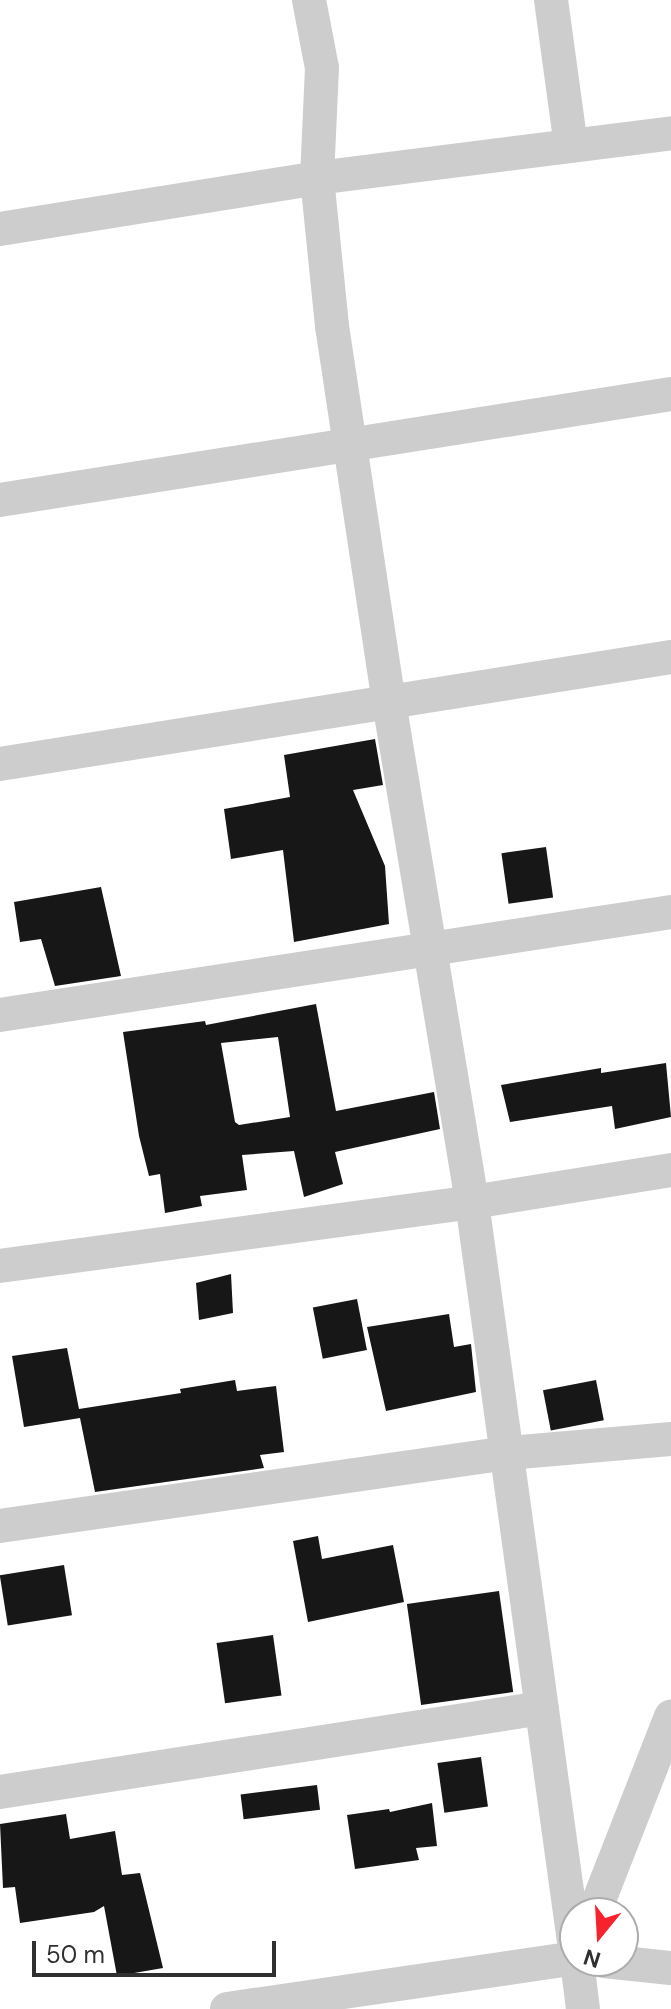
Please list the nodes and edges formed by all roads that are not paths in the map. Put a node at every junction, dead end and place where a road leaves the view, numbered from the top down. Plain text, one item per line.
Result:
1 (309, 0) edge
2 (551, 0) edge
3 (671, 133) edge
4 (571, 146) junction
5 (317, 178) junction
6 (0, 229) edge
7 (671, 394) edge
8 (351, 445) junction
9 (0, 500) edge
10 (671, 657) edge
11 (389, 702) junction
12 (0, 764) edge
13 (671, 912) edge
14 (429, 949) junction
15 (0, 1015) edge
16 (671, 1170) edge
17 (472, 1202) junction
18 (0, 1266) edge
19 (671, 1439) edge
20 (508, 1453) junction
21 (0, 1526) edge
22 (542, 1708) junction
23 (671, 1717) edge
24 (661, 1772) edge
25 (0, 1792) edge
26 (568, 1897) edge
27 (602, 1897) edge
28 (559, 1962) edge
29 (639, 1965) edge
30 (671, 1968) edge
31 (578, 1977) edge
32 (227, 2009) edge
33 (583, 2009) edge

1 - 5 street
2 - 4 street
3 - 4 street
4 - 5 street
5 - 6 street
5 - 8 street
7 - 8 street
8 - 9 street
8 - 11 street
10 - 11 street
11 - 12 street
11 - 14 street
13 - 14 street
14 - 15 street
14 - 17 street
16 - 17 street
17 - 18 street
17 - 20 street
19 - 20 street
20 - 21 street
20 - 22 street
22 - 25 street
22 - 26 street
23 - 24 street
24 - 27 street
28 - 32 street
29 - 30 street
31 - 33 street

